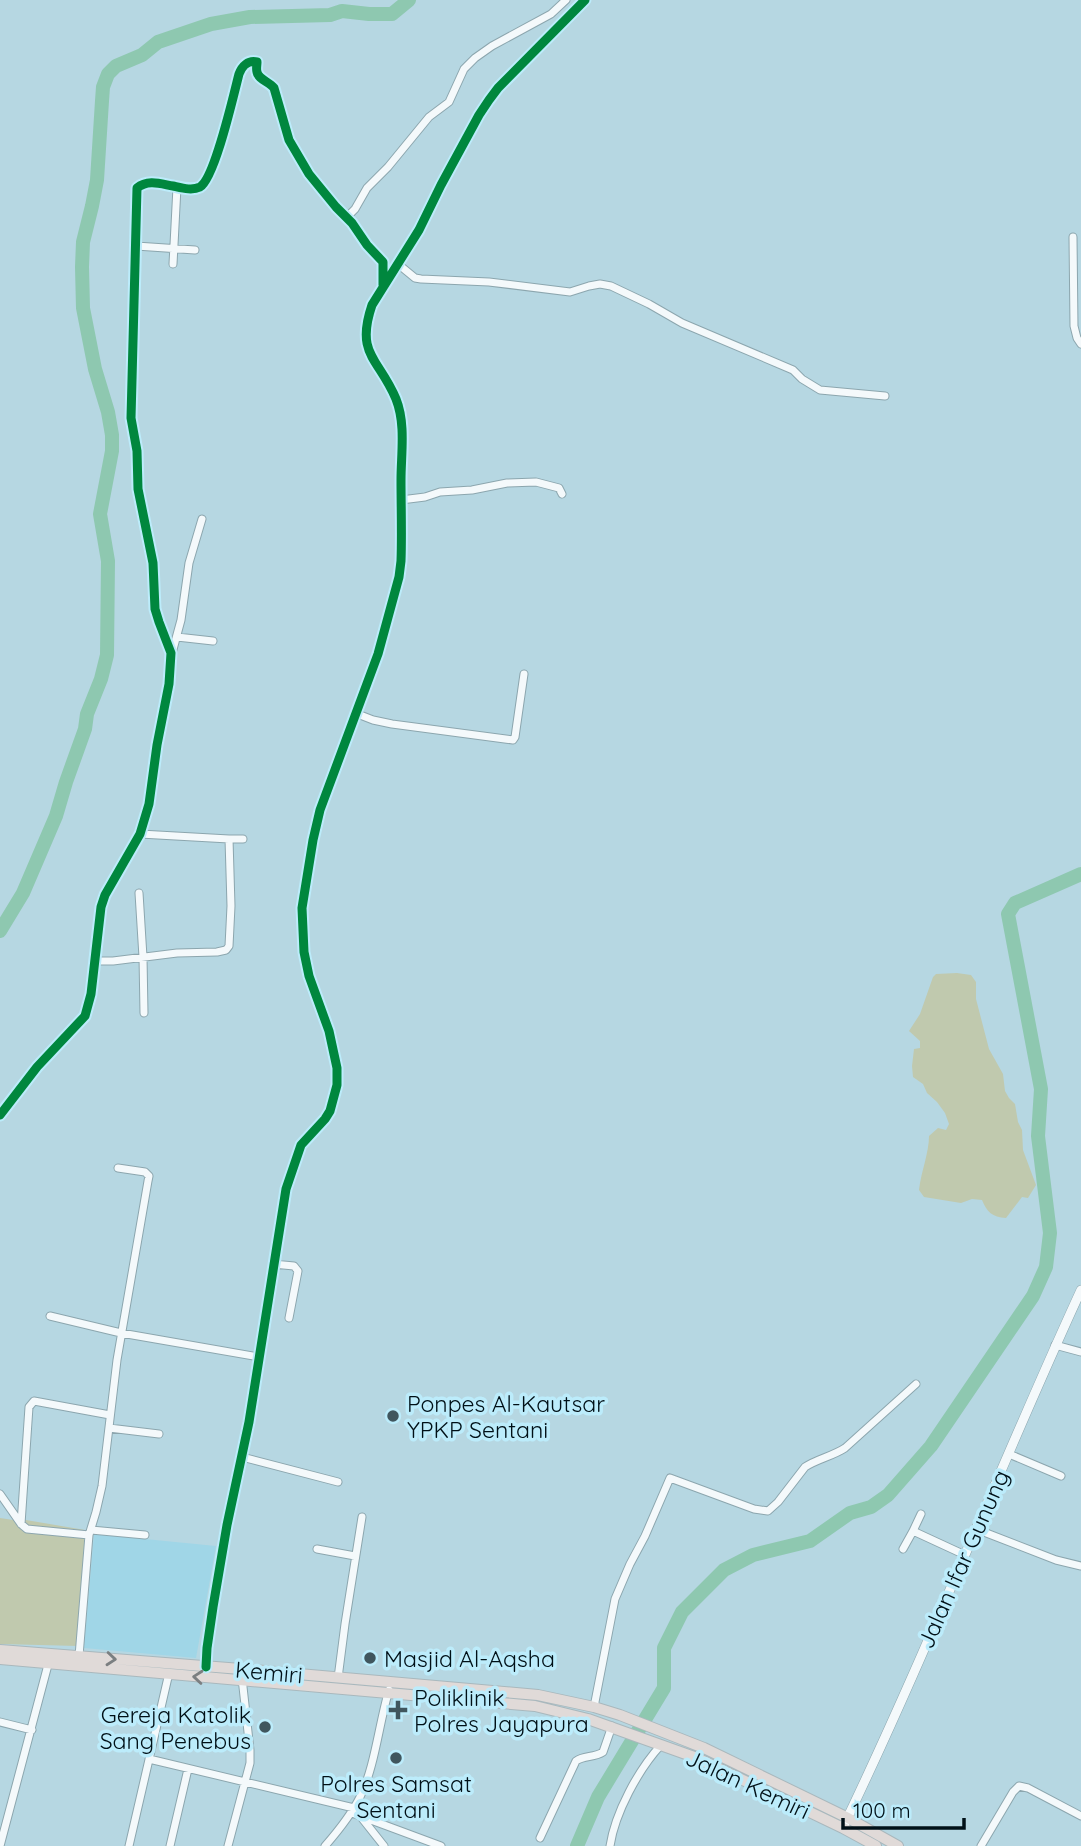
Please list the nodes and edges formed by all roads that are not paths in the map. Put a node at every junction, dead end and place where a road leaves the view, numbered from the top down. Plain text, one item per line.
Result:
1 (566, 0) edge
2 (585, 0) edge
3 (177, 187) junction
4 (346, 217) junction
5 (1073, 237) dead end
6 (135, 246) junction
7 (173, 248) junction
8 (195, 250) dead end
9 (383, 262) junction
10 (173, 264) dead end
11 (397, 265) junction
12 (383, 285) junction
13 (1081, 344) edge
14 (885, 396) dead end
15 (562, 494) dead end
16 (401, 500) junction
17 (202, 519) dead end
18 (177, 637) junction
19 (213, 641) dead end
20 (171, 653) junction
21 (524, 674) dead end
22 (355, 713) junction
23 (140, 834) junction
24 (229, 839) junction
25 (243, 839) dead end
26 (139, 893) dead end
27 (143, 957) junction
28 (94, 961) junction
29 (144, 1013) dead end
30 (0, 1115) edge
31 (118, 1168) dead end
32 (273, 1264) junction
33 (1081, 1290) edge
34 (50, 1316) dead end
35 (289, 1318) dead end
36 (121, 1333) junction
37 (1055, 1345) junction
38 (1081, 1352) edge
39 (259, 1357) junction
40 (916, 1384) dead end
41 (110, 1415) junction
42 (109, 1428) junction
43 (159, 1434) dead end
44 (1009, 1454) junction
45 (242, 1457) junction
46 (1060, 1476) dead end
47 (338, 1482) dead end
48 (0, 1494) edge
49 (922, 1514) dead end
50 (362, 1517) dead end
51 (21, 1524) junction
52 (976, 1529) junction
53 (914, 1531) junction
54 (90, 1532) junction
55 (145, 1535) dead end
56 (317, 1549) dead end
57 (903, 1549) dead end
58 (965, 1555) junction
59 (355, 1556) junction
60 (1081, 1566) edge
61 (0, 1650) edge
62 (79, 1656) junction
63 (0, 1659) edge
64 (50, 1659) junction
65 (206, 1667) junction
66 (170, 1669) junction
67 (241, 1675) junction
68 (274, 1678) junction
69 (338, 1678) junction
70 (390, 1688) junction
71 (536, 1701) junction
72 (594, 1707) junction
73 (0, 1722) edge
74 (614, 1727) junction
75 (32, 1730) junction
76 (659, 1745) junction
77 (149, 1759) junction
78 (188, 1769) junction
79 (245, 1782) junction
80 (353, 1810) junction
81 (361, 1816) junction
82 (1081, 1816) edge
83 (846, 1823) junction
84 (540, 1838) dead end
85 (0, 1846) edge
86 (129, 1846) edge
87 (170, 1846) edge
88 (228, 1846) edge
89 (325, 1846) edge
90 (384, 1846) edge
91 (441, 1846) edge
92 (610, 1846) edge
93 (876, 1846) edge
94 (898, 1846) edge
95 (981, 1846) edge

1 - 4 street
2 - 11 street
3 - 4 street
3 - 6 street
3 - 7 street
4 - 9 street
5 - 13 street
6 - 7 street
6 - 20 street
7 - 8 street
7 - 10 street
9 - 11 street
9 - 12 street
11 - 12 street
11 - 14 street
12 - 16 street
15 - 16 street
16 - 22 street
17 - 18 street
18 - 19 street
18 - 20 street
20 - 23 street
21 - 22 street
22 - 32 street
23 - 24 street
23 - 28 street
24 - 25 street
24 - 27 street
26 - 27 street
27 - 28 street
27 - 29 street
28 - 30 street
31 - 36 street
32 - 35 street
32 - 39 street
33 - 37 street, Jalan Ifar Gunung
34 - 36 street
36 - 39 street
36 - 41 street
37 - 38 street
37 - 44 street, Jalan Ifar Gunung
39 - 45 street
40 - 72 street
41 - 42 street
41 - 51 street
42 - 43 street
42 - 54 street
44 - 46 street
44 - 52 street, Jalan Ifar Gunung
45 - 47 street
45 - 65 street
48 - 51 street
49 - 53 street
50 - 59 street
51 - 54 street
52 - 58 street, Jalan Ifar Gunung
52 - 60 street
53 - 57 street
53 - 58 street
54 - 55 street
54 - 62 street
56 - 59 street
58 - 83 street, Jalan Ifar Gunung
59 - 69 street
61 - 64 highway, Kemiri
62 - 64 highway, Kemiri
62 -> 66 highway, Kemiri
63 - 64 highway, Kemiri
64 - 66 highway, Kemiri
64 - 75 street
65 - 66 highway, Kemiri
65 - 67 highway, Kemiri
67 -> 66 highway, Kemiri
66 - 77 street
67 - 68 highway, Kemiri
67 - 79 street
68 - 69 highway, Kemiri
68 - 70 highway, Kemiri
69 - 70 highway, Kemiri
70 - 71 highway, Kemiri
70 - 80 street
71 - 72 highway, Jalan Kemiri
71 - 74 highway, Jalan Kemiri
72 - 83 highway, Jalan Kemiri
73 - 75 street
74 - 76 highway, Jalan Kemiri
74 - 84 street
75 - 85 street
76 - 83 highway, Jalan Kemiri
76 - 92 street
77 - 78 street
77 - 86 street
78 - 79 street
78 - 87 street
79 - 80 street
79 - 88 street
80 - 81 street
80 - 89 street
81 - 90 street
81 - 91 street
82 - 95 street
83 - 93 highway, Jalan Kemiri
83 - 94 highway, Jalan Kemiri

